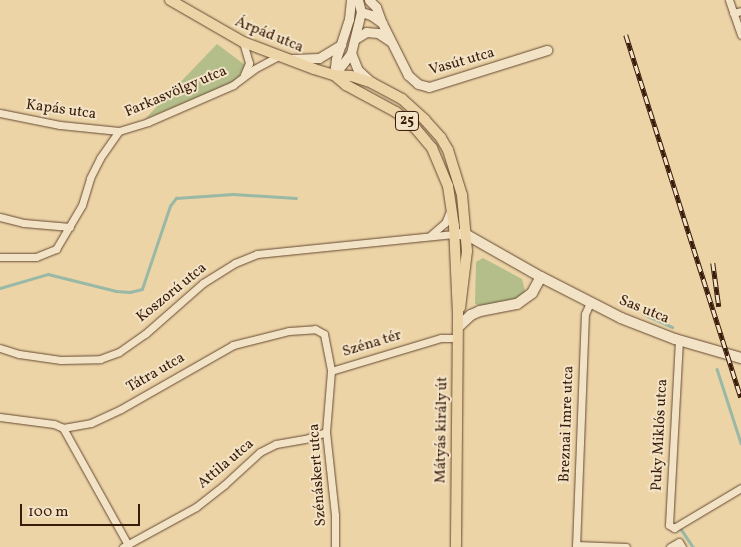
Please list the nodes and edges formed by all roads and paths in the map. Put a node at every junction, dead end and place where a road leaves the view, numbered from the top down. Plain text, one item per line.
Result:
1 (170, 0) edge
2 (352, 0) edge
3 (358, 0) edge
4 (369, 0) edge
5 (729, 0) edge
6 (361, 12) junction
7 (737, 12) edge
8 (350, 19) junction
9 (382, 23) junction
10 (741, 35) edge
11 (355, 38) junction
12 (243, 42) junction
13 (391, 42) junction
14 (341, 45) junction
15 (547, 50) dead end
16 (351, 52) junction
17 (282, 57) junction
18 (334, 75) junction
19 (242, 77) junction
20 (372, 83) junction
21 (0, 113) edge
22 (119, 131) junction
23 (452, 206) junction
24 (0, 217) edge
25 (70, 227) junction
26 (454, 234) junction
27 (467, 235) junction
28 (430, 236) junction
29 (0, 257) edge
30 (541, 277) junction
31 (462, 298) junction
32 (590, 304) junction
33 (480, 311) junction
34 (458, 313) junction
35 (458, 333) junction
36 (324, 334) joint
37 (679, 340) junction
38 (0, 348) edge
39 (741, 358) edge
40 (331, 371) junction
41 (0, 418) edge
42 (63, 428) junction
43 (326, 432) junction
44 (741, 488) edge
45 (680, 545) edge
46 (126, 546) edge
47 (576, 546) edge
48 (335, 547) edge
49 (456, 547) edge
50 (626, 547) edge
51 (670, 547) edge

1 - 12 main road, Árpád utca / 25
2 - 6 street
2 - 8 street
3 - 6 street
4 - 9 street, Vasút utca
5 - 7 street
6 - 8 street
6 - 9 street
6 - 11 street
7 - 10 street
8 - 14 street
9 - 13 street, Vasút utca
11 - 13 street
11 - 16 street
12 - 17 main road, Árpád utca / 25
12 - 19 street
13 - 15 street, Vasút utca
14 - 17 street
14 - 18 street
16 - 18 street
16 - 20 street
17 - 18 main road, Árpád utca / 25
17 - 19 street, Farkasvölgy utca
18 - 20 main road, Mátyás király út / 25
18 - 23 main road, Mátyás király út / 25
19 - 22 street, Farkasvölgy utca
20 - 27 main road, Mátyás király út / 25
21 - 22 street, Kapás utca
22 - 25 street, Farkasvölgy utca
23 - 26 main road, Mátyás király út / 25
23 - 28 street
24 - 25 street
25 - 29 street, Farkasvölgy utca
26 - 27 main road, Sas utca
26 - 28 street, Koszorú utca
26 - 34 main road, Mátyás király út / 25
27 - 30 main road, Sas utca
27 - 31 main road, Mátyás király út / 25
28 - 38 street, Koszorú utca
30 - 32 main road, Sas utca
30 - 33 main road
31 - 33 main road
31 - 34 main road, Mátyás király út / 25
32 - 37 main road, Sas utca
32 - 47 street, Breznai Imre utca
33 - 35 main road
34 - 35 main road, Mátyás király út / 25
35 - 40 street, Széna tér
35 - 49 main road, Mátyás király út / 25
36 - 40 street, Széna tér
36 - 42 street, Tátra utca
37 - 39 main road, Sas utca
37 - 44 street, Puky Miklós utca
40 - 43 street, Szénáskert utca
41 - 42 street, Tátra utca
42 - 46 street
43 - 46 street, Attila utca
43 - 48 street, Szénáskert utca
45 - 51 street
47 - 50 street

